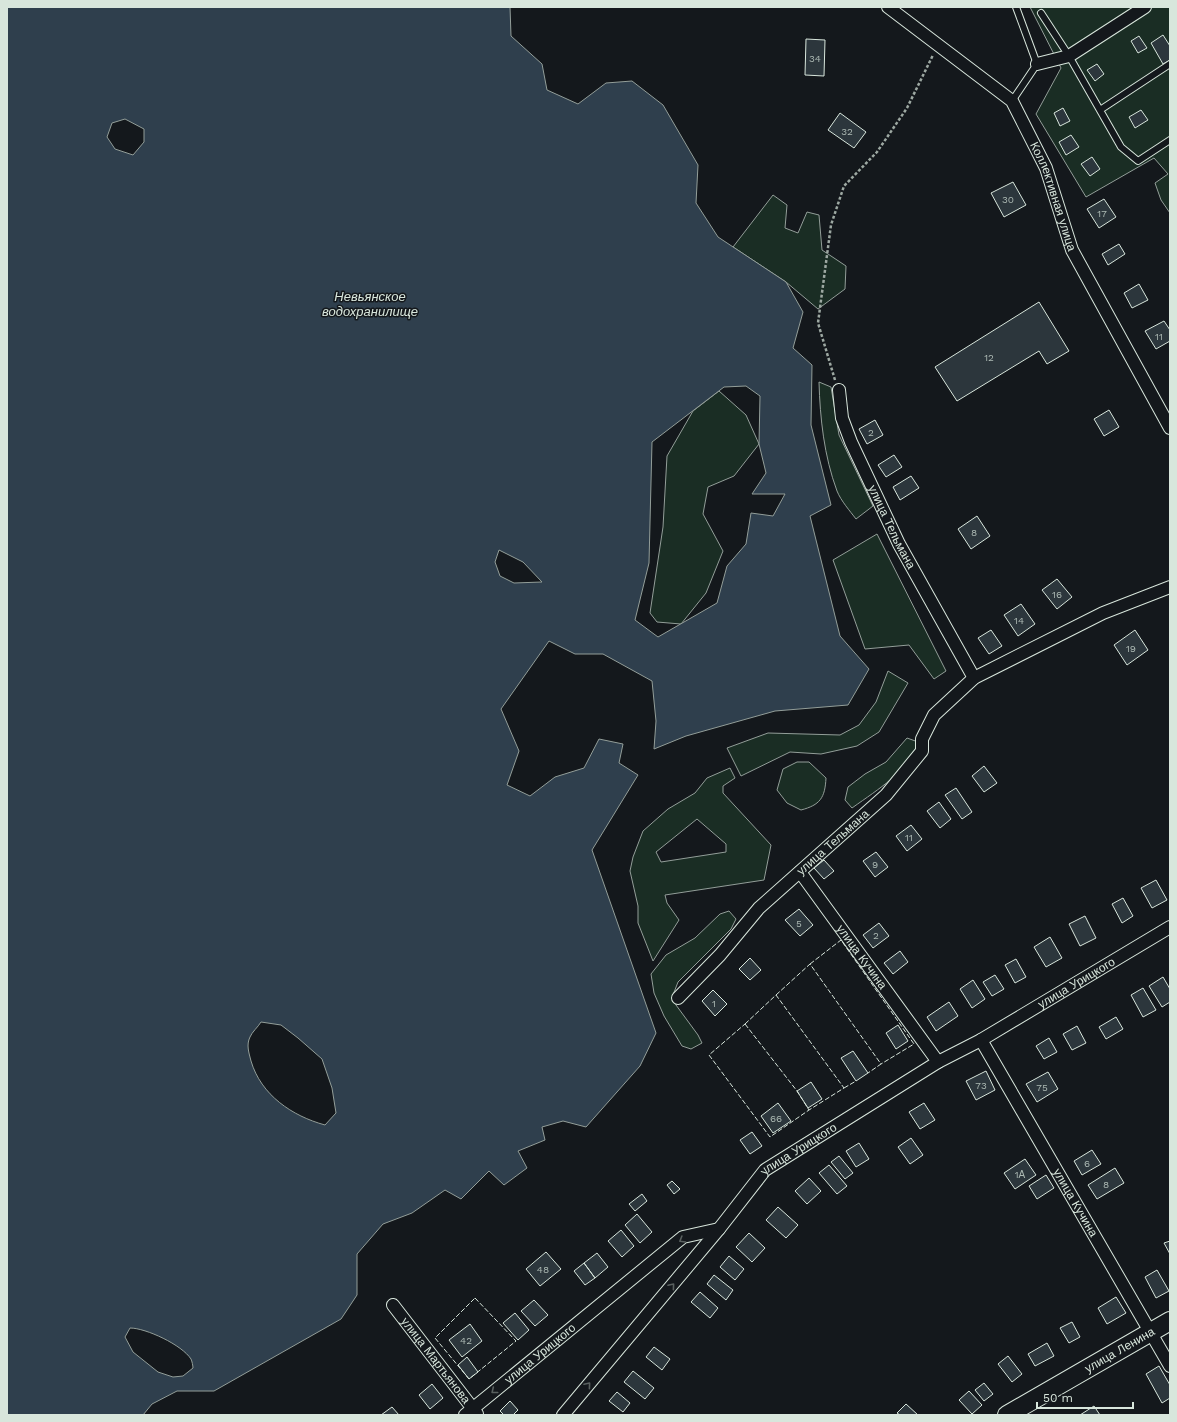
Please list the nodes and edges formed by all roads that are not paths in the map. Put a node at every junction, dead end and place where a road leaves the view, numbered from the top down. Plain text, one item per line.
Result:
1 (888, 7) edge
2 (1016, 7) edge
3 (1145, 7) edge
4 (1041, 12) dead end
5 (1069, 56) junction
6 (1037, 64) junction
7 (1170, 64) edge
8 (1012, 101) junction
9 (1100, 110) junction
10 (1170, 140) edge
11 (839, 390) road end
12 (1170, 428) edge
13 (1170, 587) edge
14 (974, 678) junction
15 (800, 872) junction
16 (1170, 927) edge
17 (678, 998) dead end
18 (981, 1040) junction
19 (938, 1062) junction
20 (719, 1229) junction
21 (393, 1306) dead end
22 (1170, 1321) edge
23 (1150, 1333) junction
24 (1170, 1366) edge
25 (471, 1413) edge
26 (563, 1415) edge
27 (1007, 1415) edge

1 - 8 street, Коллективная улица
2 - 6 lane
3 - 5 street
4 - 5 lane
5 - 6 street
5 - 9 lane
6 - 8 lane
7 - 9 lane
8 - 12 street, Коллективная улица
9 - 10 lane
11 - 14 street, улица Тельмана
13 - 14 street, улица Тельмана
14 - 15 street, улица Тельмана
15 - 17 street, улица Тельмана
15 - 19 street, улица Кучина
16 - 18 street, улица Урицкого
18 - 19 street, улица Урицкого
18 - 23 street, улица Кучина
19 - 20 street, улица Урицкого
20 -> 25 street, улица Урицкого
26 -> 20 street
21 - 25 street, улица Мартьянова
22 - 23 main road, улица Ленина
23 - 24 street, улица Кучина
23 - 27 main road, улица Ленина

